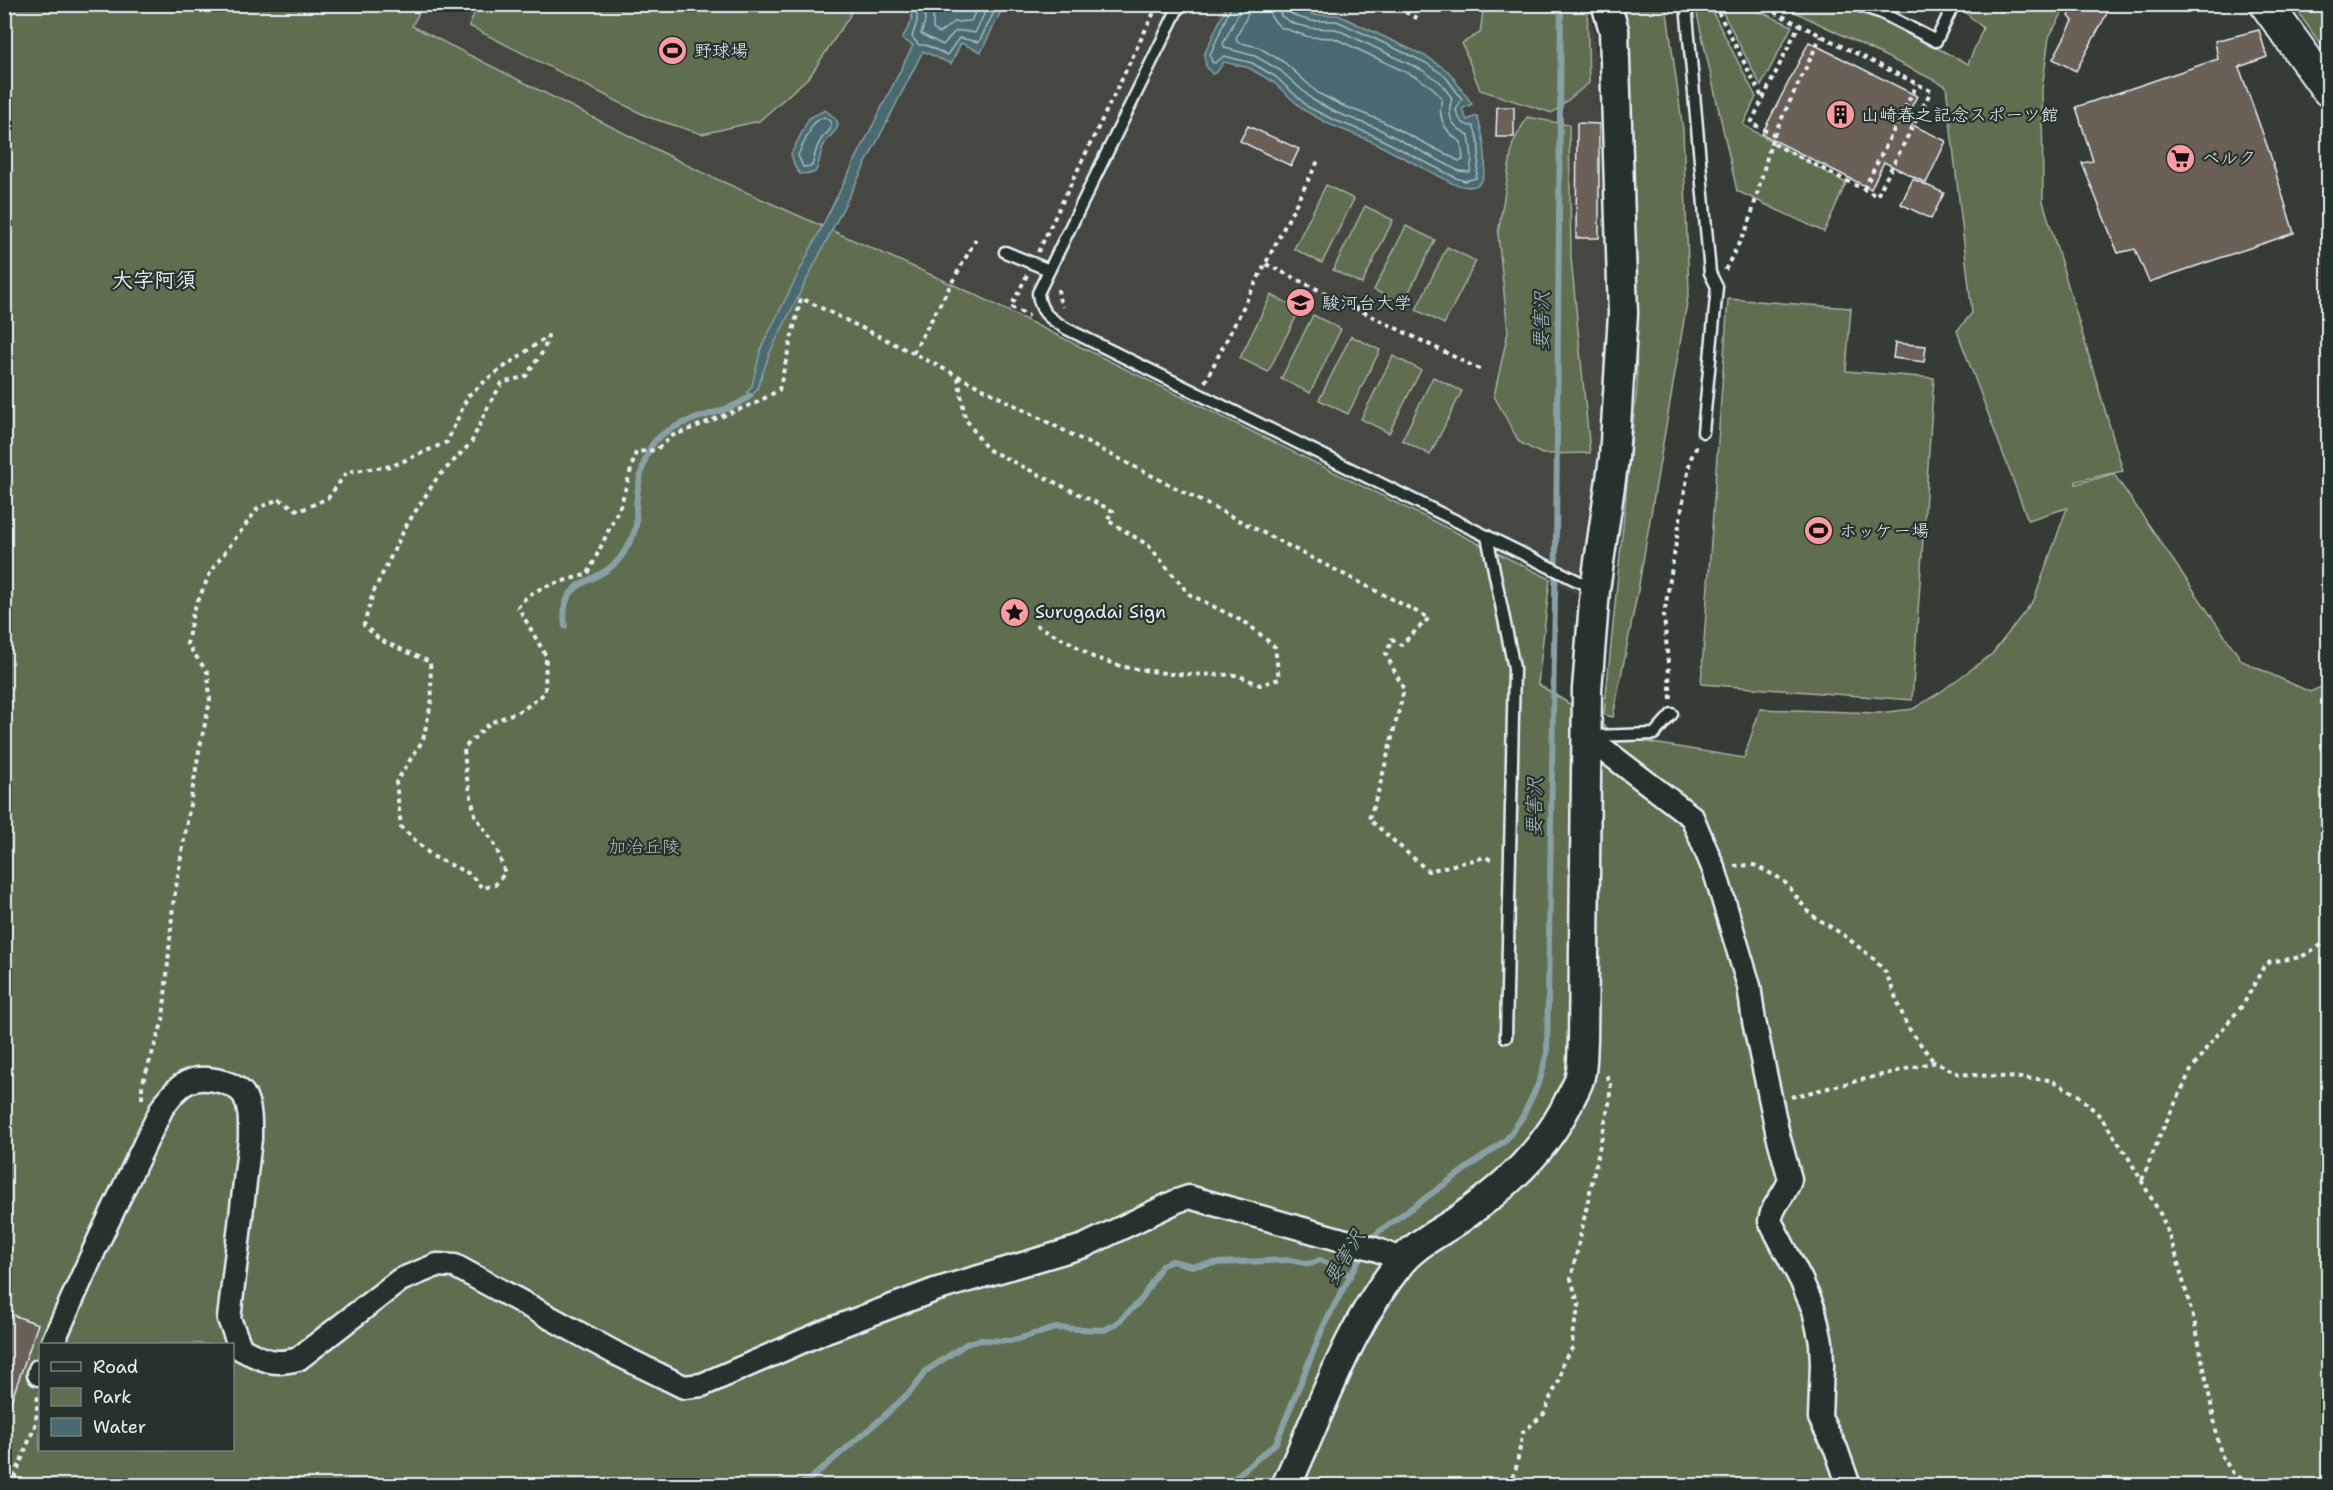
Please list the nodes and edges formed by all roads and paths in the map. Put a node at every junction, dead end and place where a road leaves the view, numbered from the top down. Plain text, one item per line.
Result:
1 (419, 4) edge
2 (1158, 4) edge
3 (1180, 4) edge
4 (1389, 4) edge
5 (1606, 4) edge
6 (1686, 4) edge
7 (1714, 4) edge
8 (1758, 4) edge
9 (1854, 4) edge
10 (1942, 4) edge
11 (2266, 4) edge
12 (416, 12) dead end
13 (1421, 20) dead end
14 (1799, 25) junction
15 (1821, 36) junction
16 (1917, 84) junction
17 (2328, 90) edge
18 (1763, 98) junction
19 (1774, 135) junction
20 (1772, 143) junction
21 (1319, 159) dead end
22 (1864, 189) junction
23 (976, 239) dead end
24 (1005, 252) dead end
25 (1033, 263) junction
26 (1266, 264) junction
27 (1049, 270) junction
28 (1057, 283) dead end
29 (1717, 287) junction
30 (1011, 307) dead end
31 (1067, 314) dead end
32 (913, 353) junction
33 (1483, 371) dead end
34 (958, 376) junction
35 (1215, 388) dead end
36 (1703, 432) joint
37 (1487, 536) junction
38 (1595, 590) junction
39 (1034, 624) dead end
40 (1672, 714) joint
41 (1587, 736) junction
42 (1712, 866) junction
43 (1510, 873) junction
44 (2328, 941) edge
45 (1506, 1037) dead end
46 (1935, 1062) junction
47 (1580, 1077) junction
48 (1771, 1102) junction
49 (142, 1106) dead end
50 (2142, 1181) junction
51 (1390, 1255) junction
52 (52, 1343) edge
53 (39, 1385) edge
54 (11, 1485) edge
55 (1286, 1485) edge
56 (1509, 1485) edge
57 (1850, 1485) edge
58 (2251, 1485) edge

1 - 12 path
2 - 25 path
3 - 27 lane
4 - 13 path
5 - 38 street
6 - 29 lane
7 - 18 path
8 - 14 path
9 - 10 lane
11 - 17 main road
14 - 15 path
14 - 18 path
15 - 16 path
15 - 19 path
16 - 22 path
16 - 22 path
18 - 19 path
19 - 20 path
20 - 22 path
20 - 29 path
21 - 26 path
23 - 32 path
24 - 25 lane
25 - 27 lane
25 - 30 path
26 - 33 path
26 - 35 path
27 - 37 lane
28 - 31 path
29 - 36 lane
32 - 34 path
32 - 49 path
34 - 39 path
34 - 43 path
36 - 40 path
37 - 38 lane
37 - 43 lane
38 - 41 street
40 - 41 lane
41 - 42 street
41 - 47 street
42 - 46 path
42 - 48 street
43 - 45 lane
44 - 50 path
46 - 48 path
46 - 50 path
47 - 51 street
47 - 56 path
48 - 57 street
50 - 58 path
51 - 52 street
51 - 55 street
53 - 54 path

